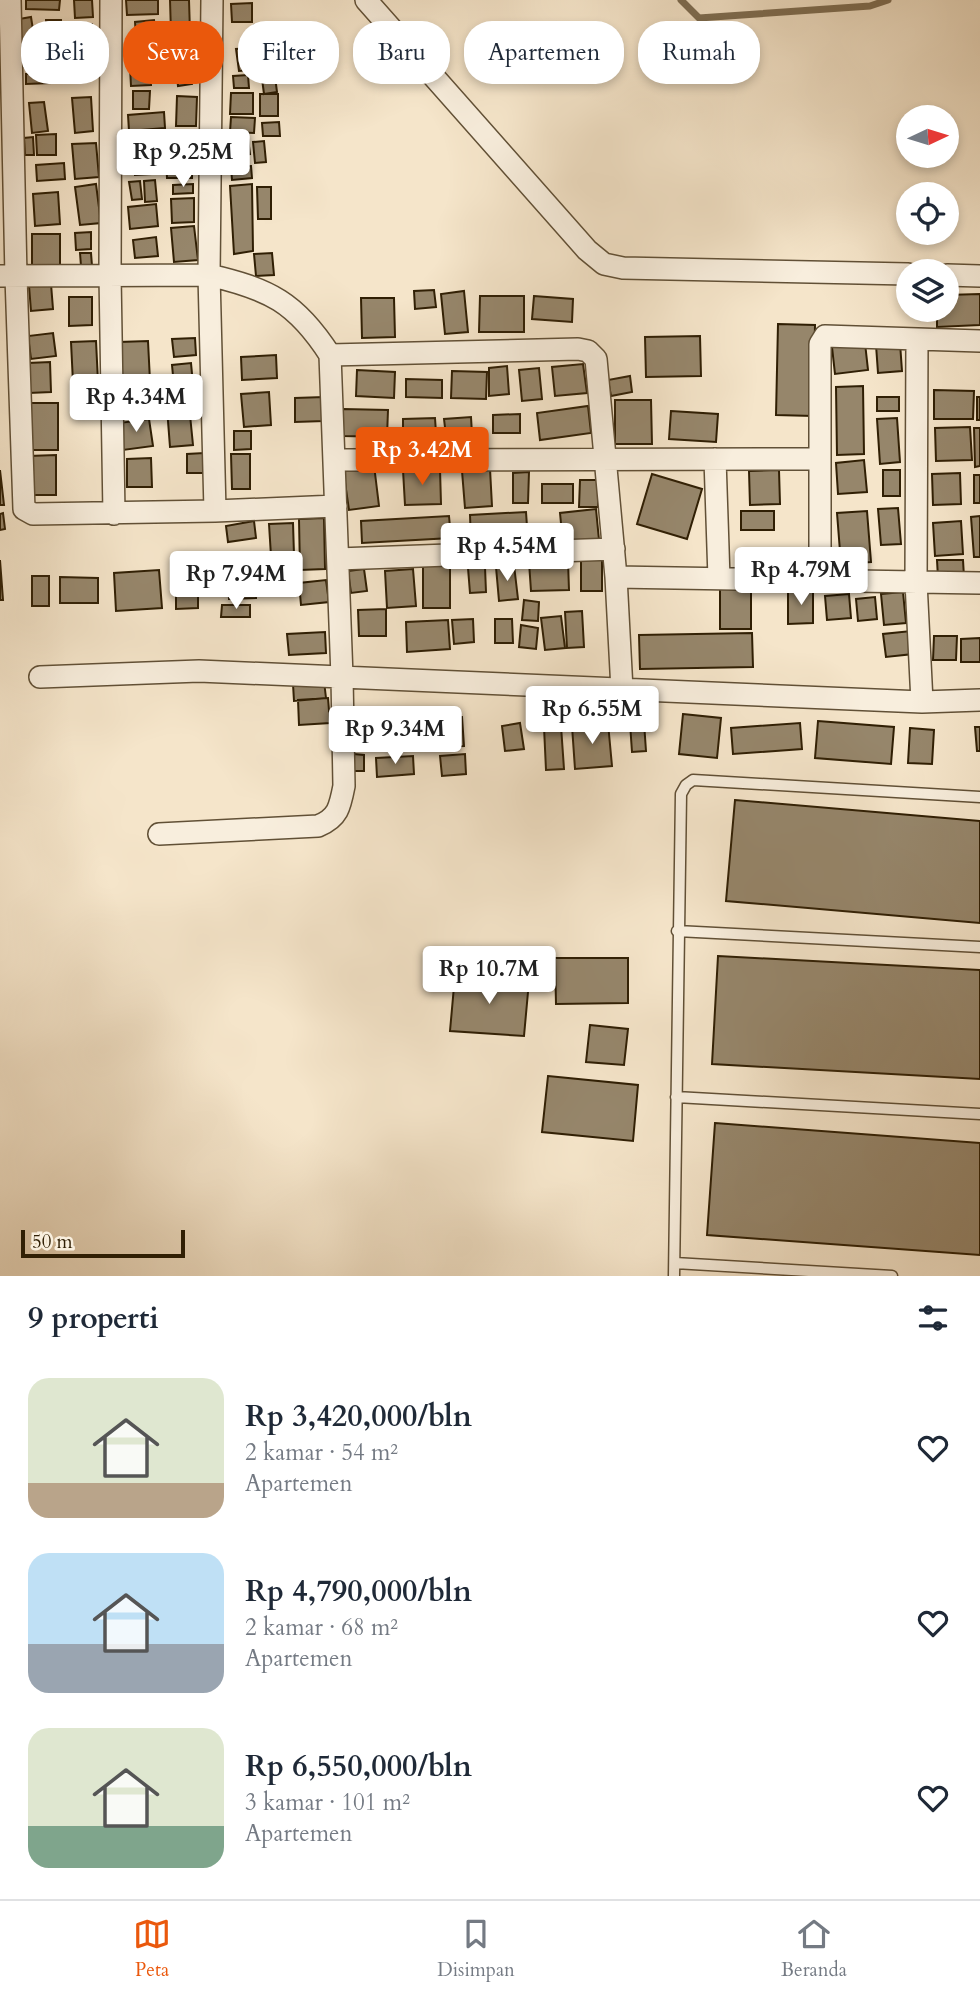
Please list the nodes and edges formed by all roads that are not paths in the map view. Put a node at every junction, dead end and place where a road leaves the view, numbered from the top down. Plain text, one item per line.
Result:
1 (10, 0) edge
2 (111, 0) edge
3 (212, 0) edge
4 (366, 0) edge
5 (896, 274) edge
6 (110, 275) junction
7 (209, 275) junction
8 (959, 275) edge
9 (8, 276) edge
10 (980, 276) edge
11 (916, 340) junction
12 (980, 341) edge
13 (330, 355) junction
14 (606, 459) junction
15 (715, 459) junction
16 (820, 459) junction
17 (335, 460) junction
18 (336, 506) junction
19 (215, 512) junction
20 (114, 514) junction
21 (614, 549) junction
22 (338, 559) junction
23 (616, 577) junction
24 (719, 578) junction
25 (820, 579) junction
26 (916, 582) junction
27 (980, 583) edge
28 (40, 677) dead end
29 (342, 677) junction
30 (622, 690) junction
31 (980, 700) edge
32 (922, 702) junction
33 (980, 797) edge
34 (159, 834) dead end
35 (677, 931) junction
36 (980, 947) edge
37 (676, 1097) junction
38 (980, 1114) edge
39 (675, 1262) junction
40 (674, 1276) edge
41 (892, 1276) edge

1 - 9 street
2 - 6 street
3 - 7 street
4 - 5 street
6 - 7 street
6 - 9 street
6 - 20 street
7 - 13 street
7 - 19 street
8 - 10 street
9 - 20 street
11 - 12 street
11 - 16 street
11 - 26 street
13 - 14 street
13 - 17 street
14 - 15 street
14 - 17 street
14 - 21 street
15 - 16 street
15 - 24 street
16 - 25 street
17 - 18 street
18 - 19 street
18 - 22 street
19 - 20 street
21 - 22 street
21 - 23 street
22 - 29 street
23 - 24 street
23 - 30 street
24 - 25 street
25 - 26 street
26 - 27 street
26 - 32 street
28 - 29 street
29 - 30 street
29 - 34 street
30 - 32 street
31 - 32 street
33 - 35 lane
35 - 36 lane
35 - 37 lane
37 - 38 lane
37 - 39 lane
39 - 40 lane
39 - 41 lane

